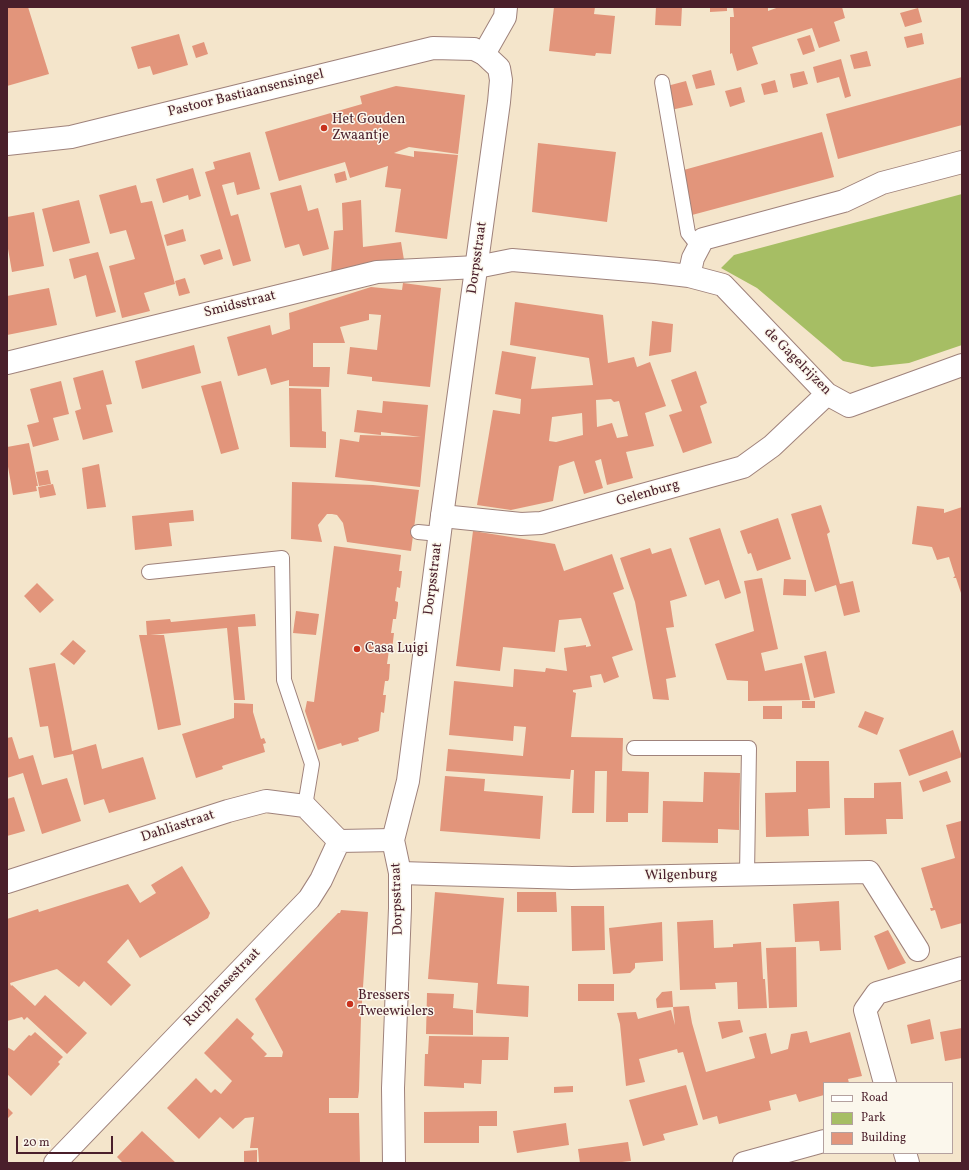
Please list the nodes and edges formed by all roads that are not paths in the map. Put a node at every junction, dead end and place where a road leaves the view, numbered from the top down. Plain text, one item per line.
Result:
1 (506, 7) edge
2 (484, 54) junction
3 (662, 82) dead end
4 (7, 144) edge
5 (962, 162) edge
6 (698, 247) junction
7 (477, 267) junction
8 (689, 276) junction
9 (7, 363) edge
10 (962, 365) edge
11 (827, 394) junction
12 (433, 528) junction
13 (149, 572) dead end
14 (634, 748) dead end
15 (304, 806) junction
16 (393, 840) junction
17 (339, 841) junction
18 (400, 874) junction
19 (747, 874) junction
20 (7, 882) edge
21 (918, 950) dead end
22 (962, 968) edge
23 (885, 1082) edge
24 (823, 1141) edge
25 (55, 1163) edge
26 (394, 1163) edge
27 (744, 1163) edge

1 - 2 street
2 - 4 street, Pastoor Bastiaansensingel
2 - 7 street, Dorpsstraat
3 - 6 lane
5 - 6 street
6 - 8 street
7 - 8 street, de Gagelrijzen
7 - 9 street, Smidsstraat
7 - 12 street, Dorpsstraat
8 - 11 street, de Gagelrijzen
10 - 11 street, de Gagelrijzen
11 - 12 street, Gelenburg
12 - 16 street, Dorpsstraat
13 - 15 lane
14 - 19 lane
15 - 17 street
15 - 20 street, Dahliastraat
16 - 17 street
16 - 18 street, Dorpsstraat
17 - 25 street, Rucphensestraat
18 - 19 street, Wilgenburg
18 - 26 street, Dorpsstraat
19 - 21 street, Wilgenburg
22 - 23 street
24 - 27 street

